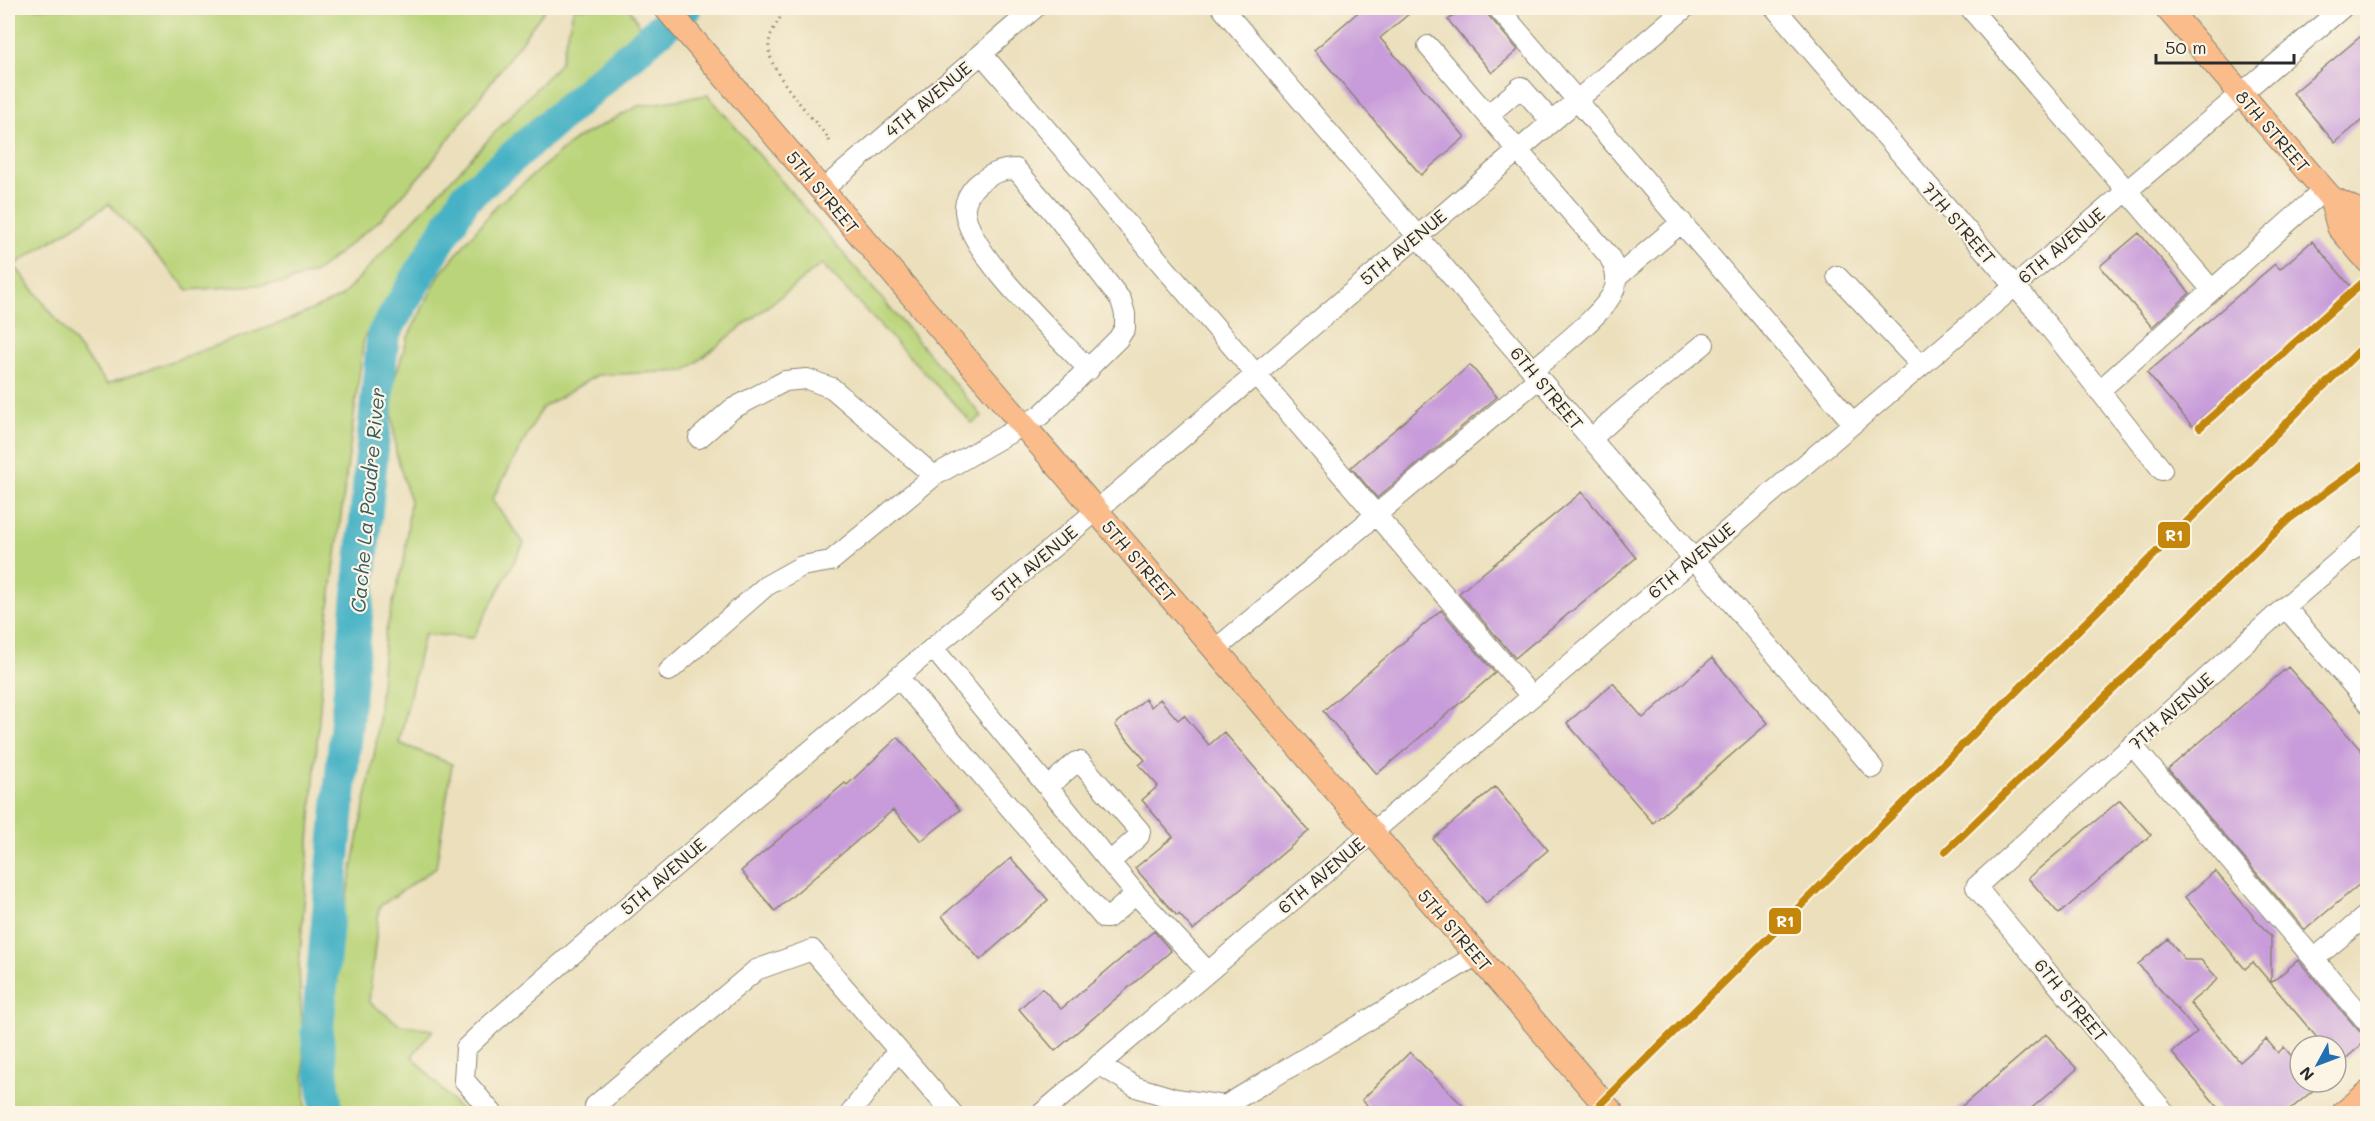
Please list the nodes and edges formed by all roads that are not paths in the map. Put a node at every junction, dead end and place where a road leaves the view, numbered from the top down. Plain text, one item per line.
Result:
1 (666, 8) edge
2 (1035, 8) edge
3 (1222, 8) edge
4 (1498, 8) edge
5 (1684, 8) edge
6 (1774, 8) edge
7 (1970, 8) edge
8 (2167, 8) edge
9 (2342, 8) edge
10 (1428, 46) dead end
11 (982, 54) junction
12 (2241, 94) junction
13 (1577, 99) junction
14 (1488, 115) junction
15 (1551, 121) junction
16 (1518, 149) junction
17 (821, 191) junction
18 (2126, 191) junction
19 (2327, 194) junction
20 (1682, 222) junction
21 (2366, 222) edge
22 (1417, 235) junction
23 (2367, 261) edge
24 (1837, 276) dead end
25 (1616, 278) junction
26 (2013, 286) junction
27 (2212, 290) junction
28 (1704, 344) dead end
29 (1920, 364) junction
30 (1089, 370) junction
31 (1254, 374) junction
32 (1536, 375) junction
33 (2099, 391) junction
34 (1852, 422) junction
35 (1022, 425) junction
36 (699, 438) dead end
37 (1591, 440) junction
38 (2162, 470) dead end
39 (934, 476) junction
40 (1096, 511) junction
41 (1376, 516) junction
42 (2367, 536) edge
43 (1692, 559) junction
44 (2285, 607) junction
45 (933, 648) junction
46 (1215, 650) junction
47 (669, 671) dead end
48 (898, 677) junction
49 (1531, 696) junction
50 (2367, 703) edge
51 (2132, 745) junction
52 (1873, 768) dead end
53 (1048, 787) junction
54 (1371, 832) junction
55 (1110, 862) junction
56 (1976, 887) joint
57 (1136, 894) junction
58 (2367, 914) edge
59 (1477, 955) junction
60 (2314, 959) junction
61 (1208, 972) junction
62 (2361, 1001) edge
63 (2367, 1023) edge
64 (898, 1050) junction
65 (1099, 1064) junction
66 (2367, 1092) edge
67 (595, 1107) dead end
68 (1050, 1111) edge
69 (493, 1113) edge
70 (853, 1113) edge
71 (953, 1113) edge
72 (1613, 1113) edge
73 (2166, 1113) edge
74 (2343, 1113) edge

1 - 17 main road, 5TH STREET
2 - 11 street, 4TH AVENUE
3 - 22 street, 6TH STREET
4 - 13 street
5 - 13 street, 5TH AVENUE
6 - 26 street, 7TH STREET
7 - 18 street
8 - 12 main road, 8TH STREET
9 - 12 street, 6TH AVENUE
10 - 14 street
11 - 17 street, 4TH AVENUE
11 - 31 street
12 - 18 street, 6TH AVENUE
12 - 19 main road, 8TH STREET
13 - 15 street, 5TH AVENUE
13 - 20 street
14 - 15 street
14 - 16 street
15 - 16 street, 5TH AVENUE
16 - 22 street, 5TH AVENUE
16 - 25 street
17 - 35 main road, 5TH STREET
18 - 26 street, 6TH AVENUE
18 - 27 street
19 - 21 main road
19 - 23 main road, 8TH STREET
19 - 27 street
20 - 25 street
20 - 34 street
22 - 31 street, 5TH AVENUE
22 - 32 street, 6TH STREET
24 - 29 street
25 - 32 street
26 - 29 street, 6TH AVENUE
26 - 33 street, 7TH STREET
27 - 33 street
28 - 37 street
29 - 34 street, 6TH AVENUE
30 - 30 street
30 - 35 street
31 - 40 street, 5TH AVENUE
31 - 41 street
32 - 37 street, 6TH STREET
32 - 41 street
33 - 38 street, 7TH STREET
34 - 43 street, 6TH AVENUE
35 - 39 street
35 - 40 main road, 5TH STREET
36 - 39 street
37 - 43 street, 6TH STREET
39 - 47 street
40 - 45 street, 5TH AVENUE
40 - 46 main road, 5TH STREET
41 - 46 street
41 - 49 street
42 - 44 street, 7TH AVENUE
43 - 49 street, 6TH AVENUE
43 - 52 street, 6TH STREET
44 - 50 street
44 - 51 street, 7TH AVENUE
45 - 48 street, 5TH AVENUE
45 - 53 street
46 - 54 main road, 5TH STREET
48 - 57 street
48 - 69 street, 5TH AVENUE
49 - 54 street, 6TH AVENUE
51 - 56 street, 7TH AVENUE
51 - 60 street
53 - 55 street
53 - 55 street
54 - 59 main road, 5TH STREET
54 - 61 street, 6TH AVENUE
55 - 57 street
56 - 73 street, 6TH STREET
57 - 61 street
58 - 60 street
59 - 65 street
59 - 72 main road, 5TH STREET
60 - 62 street
61 - 65 street, 6TH AVENUE
62 - 63 street
64 - 67 street
64 - 70 street
64 - 71 street
65 - 68 street, 6TH AVENUE
66 - 74 main road

